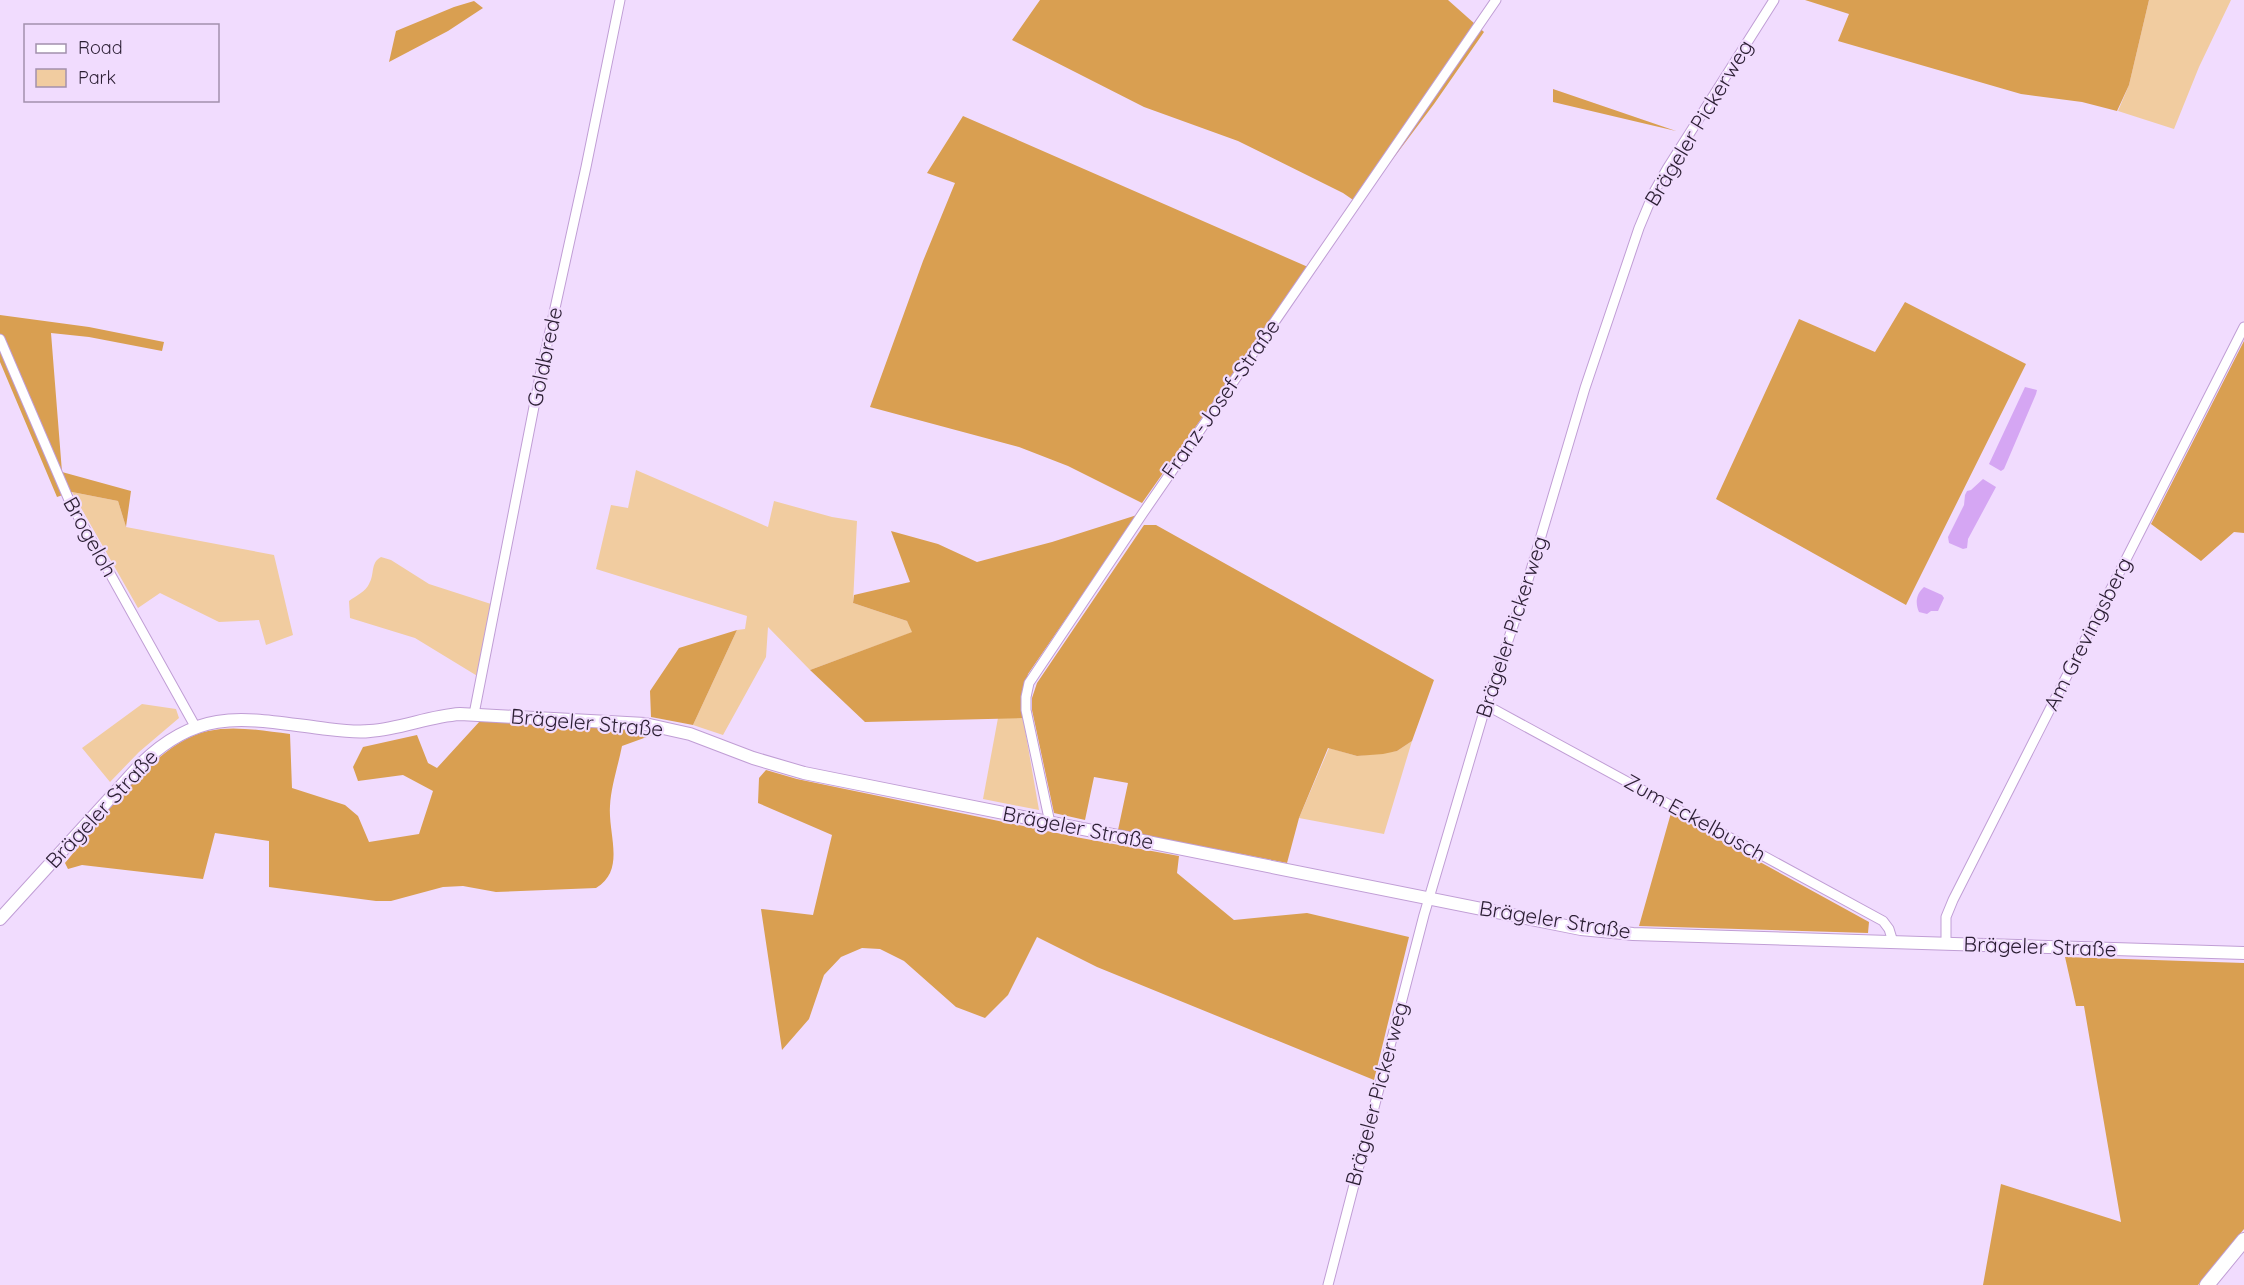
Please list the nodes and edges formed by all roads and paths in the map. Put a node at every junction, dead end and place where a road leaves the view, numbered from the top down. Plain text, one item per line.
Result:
1 (620, 0) edge
2 (1496, 0) edge
3 (1774, 0) edge
4 (2244, 327) edge
5 (0, 339) edge
6 (1486, 705) junction
7 (474, 714) junction
8 (195, 726) junction
9 (1050, 823) junction
10 (1429, 898) junction
11 (0, 919) edge
12 (1893, 942) junction
13 (1946, 944) junction
14 (2244, 953) edge
15 (2244, 1240) edge
16 (1328, 1285) edge
17 (2207, 1285) edge

1 - 7 street, Goldbrede
2 - 9 street, Franz-Josef-Straße
3 - 6 street, Brägeler Pickerweg
4 - 13 street, Am Grevingsberg
5 - 8 street, Brogeloh
6 - 10 street, Brägeler Pickerweg
6 - 12 street, Zum Eckelbusch
7 - 8 street, Brägeler Straße
7 - 9 street, Brägeler Straße
8 - 11 street, Brägeler Straße
9 - 10 street, Brägeler Straße
10 - 12 street, Brägeler Straße
10 - 16 street, Brägeler Pickerweg
12 - 13 street, Brägeler Straße
13 - 14 street, Brägeler Straße
15 - 17 main road

